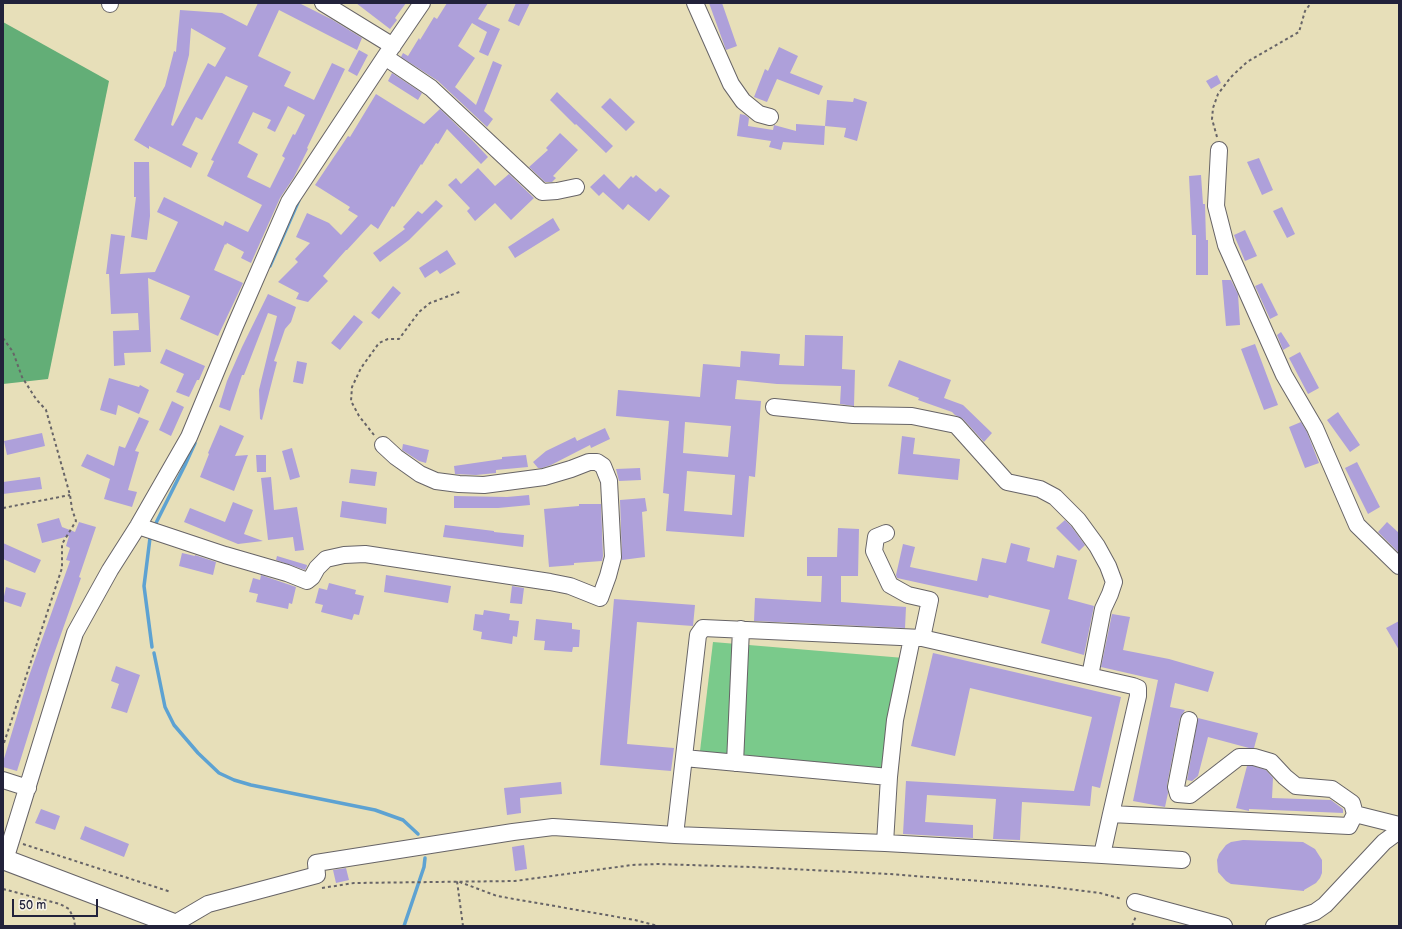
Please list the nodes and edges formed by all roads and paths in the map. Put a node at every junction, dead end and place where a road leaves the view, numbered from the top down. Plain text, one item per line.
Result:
1 (323, 3) edge
2 (422, 3) edge
3 (695, 3) edge
4 (1310, 3) edge
5 (389, 51) junction
6 (770, 117) dead end
7 (1219, 150) joint
8 (576, 187) dead end
9 (462, 291) dead end
10 (3, 338) edge
11 (774, 407) dead end
12 (383, 445) joint
13 (70, 495) junction
14 (3, 508) edge
15 (138, 526) junction
16 (886, 533) dead end
17 (1399, 566) edge
18 (741, 629) junction
19 (917, 638) junction
20 (1090, 676) junction
21 (1189, 720) dead end
22 (3, 746) edge
23 (684, 758) junction
24 (735, 763) junction
25 (889, 777) junction
26 (3, 780) edge
27 (28, 788) junction
28 (1111, 814) junction
29 (1355, 814) junction
30 (1399, 825) edge
31 (1399, 832) edge
32 (676, 835) junction
33 (11, 840) junction
34 (885, 843) junction
35 (1102, 855) junction
36 (4, 859) edge
37 (1182, 860) dead end
38 (457, 881) junction
39 (322, 888) dead end
40 (3, 889) edge
41 (171, 892) dead end
42 (1135, 902) joint
43 (172, 925) edge
44 (75, 926) edge
45 (463, 926) edge
46 (658, 926) edge
47 (1224, 926) edge
48 (1274, 926) edge

1 - 5 street
2 - 5 street
3 - 6 street
4 - 7 path
5 - 8 street
5 - 15 street
7 - 17 street
9 - 12 path
10 - 13 path
11 - 20 street
12 - 15 street
13 - 14 path
13 - 22 path
15 - 27 street
16 - 19 street
18 - 19 street
18 - 23 street
18 - 24 street
19 - 20 street
19 - 25 street
20 - 28 street
21 - 29 street
23 - 24 street
23 - 32 street
24 - 25 street
25 - 34 street
26 - 27 street
27 - 33 street
28 - 29 street
28 - 35 street
29 - 30 street
31 - 48 street
32 - 34 street
32 - 43 street
33 - 36 street
33 - 41 path
34 - 35 street
35 - 37 street
36 - 43 main road
38 - 39 path
38 - 42 path
38 - 45 path
38 - 46 path
40 - 44 path
42 - 47 street

